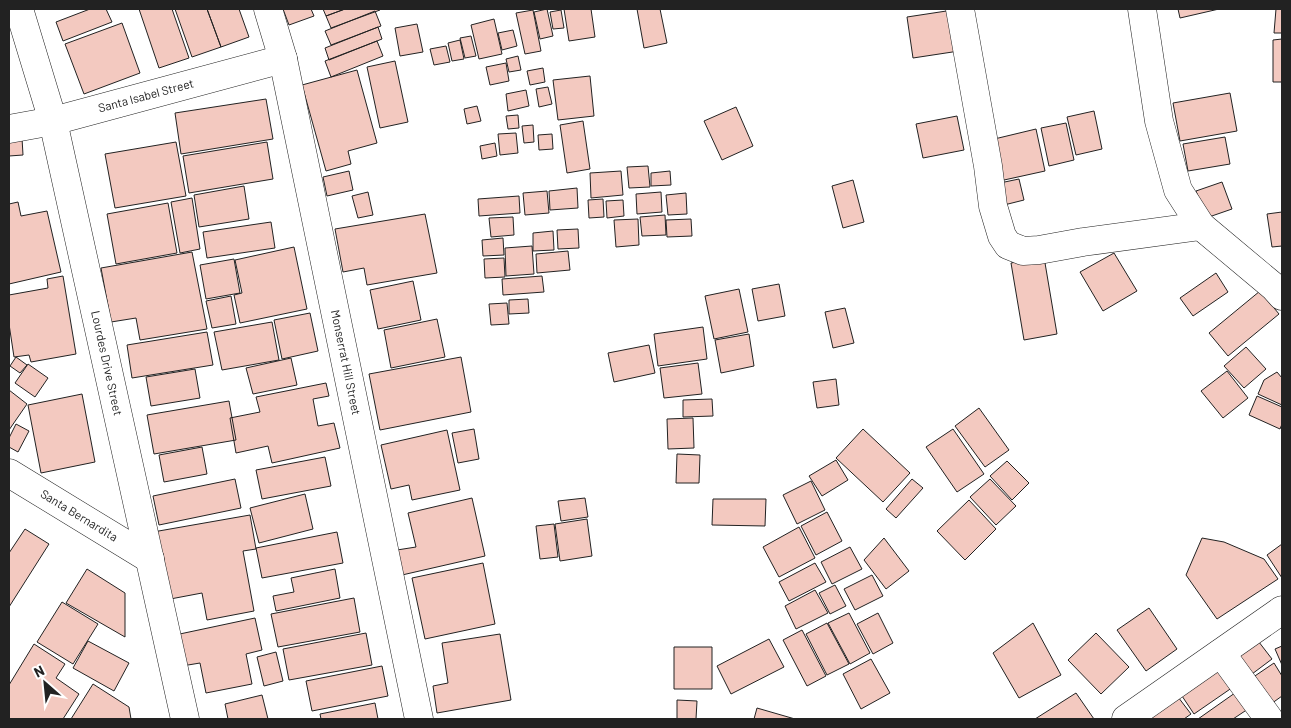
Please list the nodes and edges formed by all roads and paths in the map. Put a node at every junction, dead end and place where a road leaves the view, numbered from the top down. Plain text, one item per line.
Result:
1 (19, 9) edge
2 (268, 9) edge
3 (960, 9) edge
4 (1142, 9) edge
5 (283, 59) junction
6 (53, 121) junction
7 (9, 129) edge
8 (1202, 226) junction
9 (1282, 296) edge
10 (9, 473) edge
11 (150, 559) junction
12 (1282, 610) edge
13 (1221, 653) junction
14 (1130, 718) edge
15 (185, 719) edge
16 (419, 719) edge
17 (1269, 719) edge

1 - 6 street, Lourdes Drive Street
2 - 5 street, Monserrat Hill Street
3 - 8 street
4 - 8 street
5 - 6 street, Santa Isabel Street
5 - 16 street, Monserrat Hill Street
6 - 7 street, Santa Isabel Street
6 - 11 street, Lourdes Drive Street
8 - 9 street
10 - 11 street, Santa Bernardita
11 - 15 street, Lourdes Drive Street
12 - 13 street
13 - 14 street
13 - 17 street

